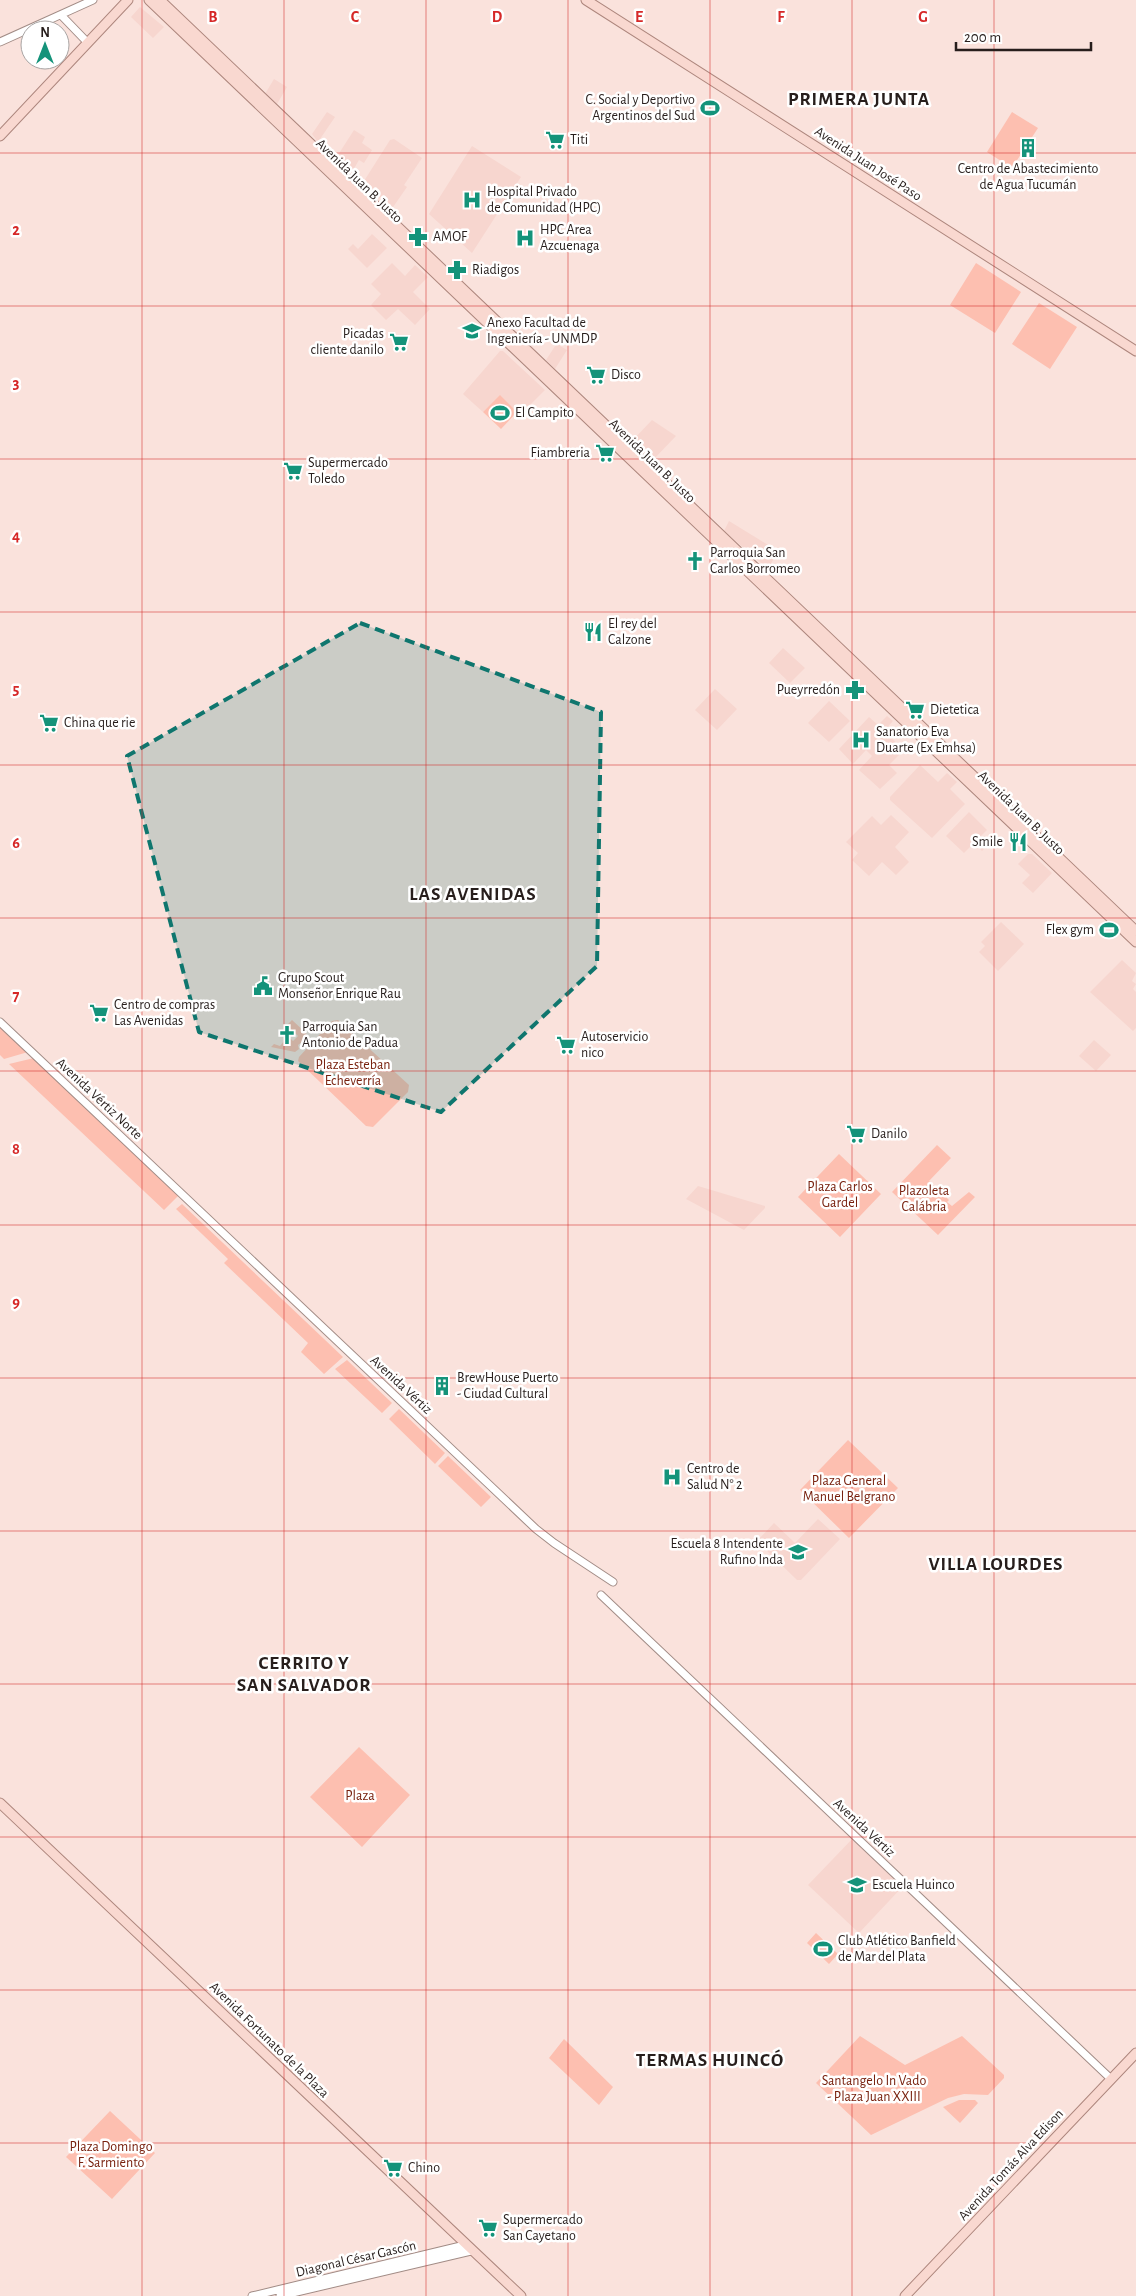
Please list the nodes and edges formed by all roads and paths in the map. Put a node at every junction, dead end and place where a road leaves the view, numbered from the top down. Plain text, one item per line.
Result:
1 (93, 0) edge
2 (128, 0) edge
3 (149, 0) edge
4 (160, 0) edge
5 (586, 0) edge
6 (61, 15) junction
7 (0, 42) edge
8 (88, 43) junction
9 (0, 136) edge
10 (1136, 351) edge
11 (1136, 931) edge
12 (1136, 942) edge
13 (0, 1022) edge
14 (183, 1193) joint
15 (613, 1582) dead end
16 (601, 1595) dead end
17 (0, 1803) edge
18 (1136, 2053) edge
19 (1111, 2079) junction
20 (468, 2248) junction
21 (252, 2296) edge
22 (280, 2296) edge
23 (521, 2296) edge
24 (906, 2296) edge

1 - 6 street
2 - 8 main road
3 - 12 main road, Avenida Juan B. Justo
4 - 11 main road, Avenida Juan B. Justo
5 - 10 main road, Avenida Juan José Paso
6 - 7 street
6 - 8 street
8 - 9 main road
13 - 14 street, Avenida Vértiz Norte
14 - 15 street, Avenida Vértiz
16 - 19 street, Avenida Vértiz
17 - 20 main road, Avenida Fortunato de la Plaza
18 - 19 main road, Avenida Tomás Alva Edison
19 - 24 main road, Avenida Tomás Alva Edison
20 - 21 street, Diagonal César Gascón
20 - 22 street, Diagonal César Gascón
20 - 23 main road, Avenida Fortunato de la Plaza

